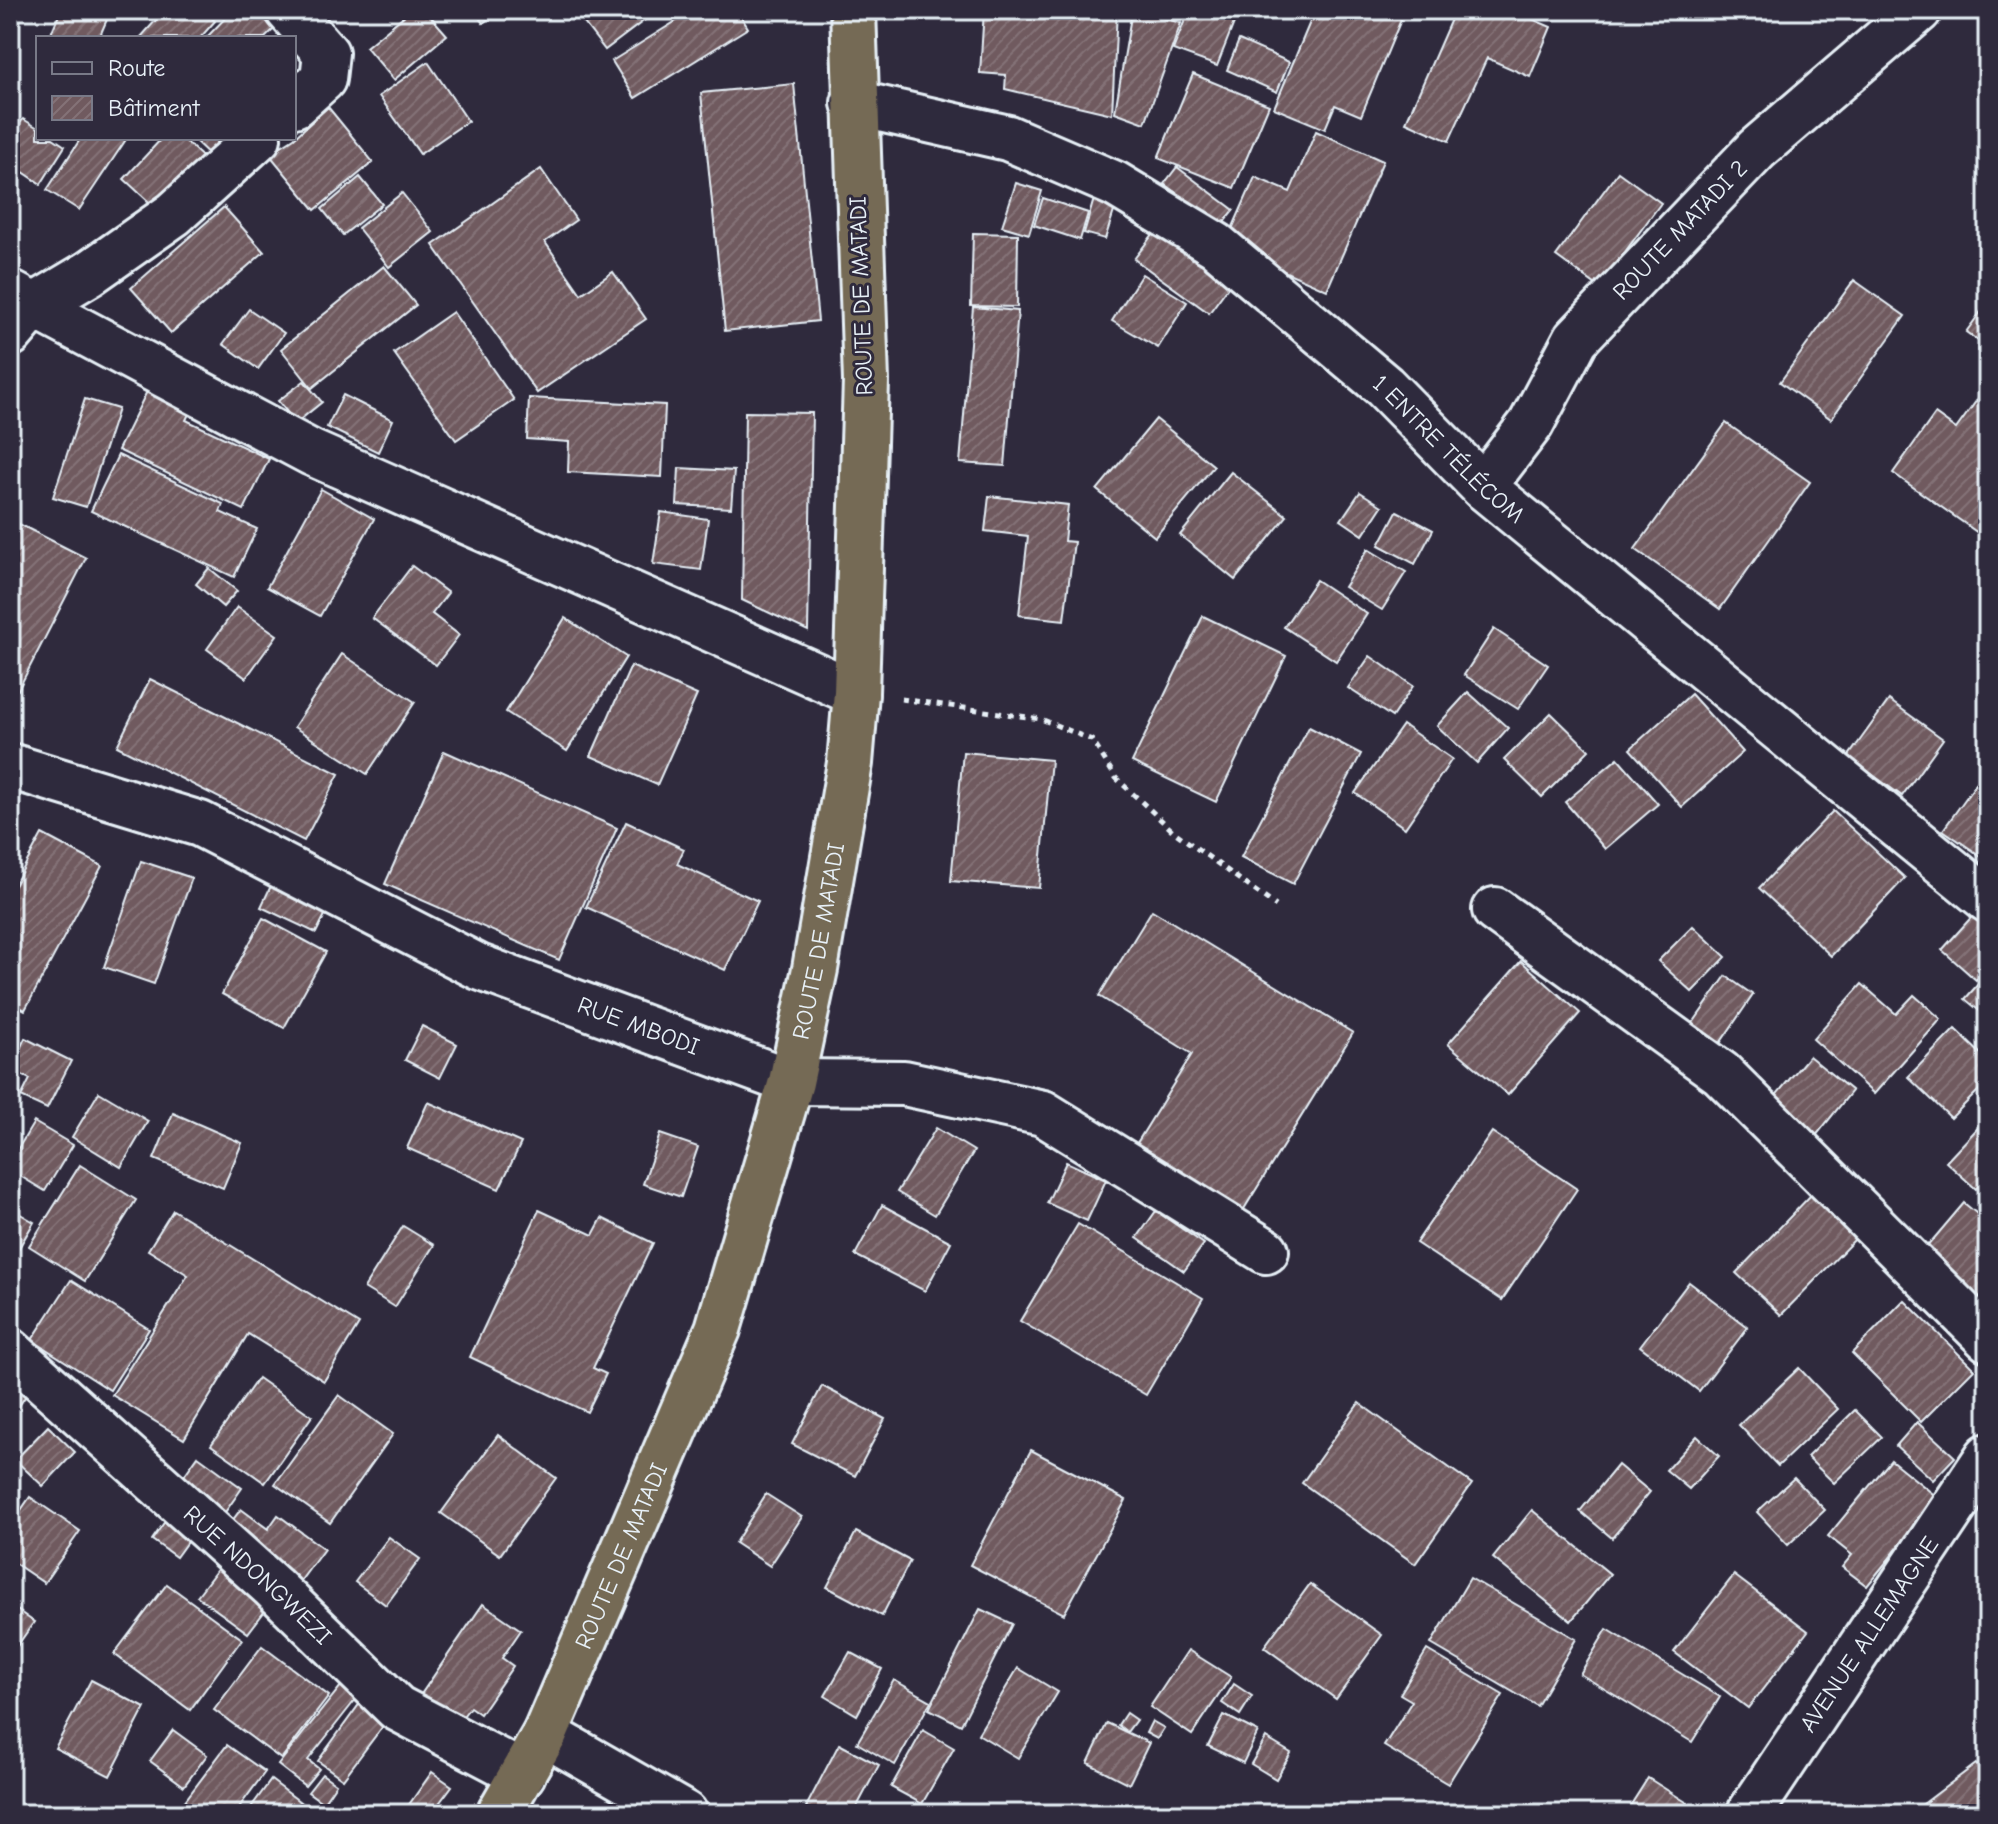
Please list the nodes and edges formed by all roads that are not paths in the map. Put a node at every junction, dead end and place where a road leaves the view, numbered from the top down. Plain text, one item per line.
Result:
1 (288, 10) edge
2 (853, 10) edge
3 (1919, 10) edge
4 (296, 103) edge
5 (854, 103) junction
6 (256, 140) edge
7 (18, 312) edge
8 (1483, 487) junction
9 (856, 693) junction
10 (10, 766) edge
11 (1988, 900) edge
12 (1495, 910) dead end
13 (791, 1082) junction
14 (1266, 1251) dead end
15 (1988, 1339) edge
16 (10, 1351) edge
17 (1988, 1456) edge
18 (545, 1734) junction
19 (523, 1774) junction
20 (499, 1814) edge
21 (685, 1814) edge
22 (1749, 1814) edge

1 - 4 street
2 - 5 highway, ROUTE DE MATADI
3 - 8 street, ROUTE MATADI 2
5 - 8 street, 1 ENTRE TÉLÉCOM
5 - 9 highway, ROUTE DE MATADI
6 - 7 street
7 - 9 street
8 - 11 street, 1 ENTRE TÉLÉCOM
9 - 13 highway, ROUTE DE MATADI
10 - 13 street, RUE MBODI
12 - 15 street
13 - 14 street, RUE MBODI
13 - 18 highway, ROUTE DE MATADI
16 - 19 street, RUE NDONGWEZI
17 - 22 street, AVENUE ALLEMAGNE
18 - 19 highway, ROUTE DE MATADI
18 - 21 street
19 - 20 highway, ROUTE DE MATADI

